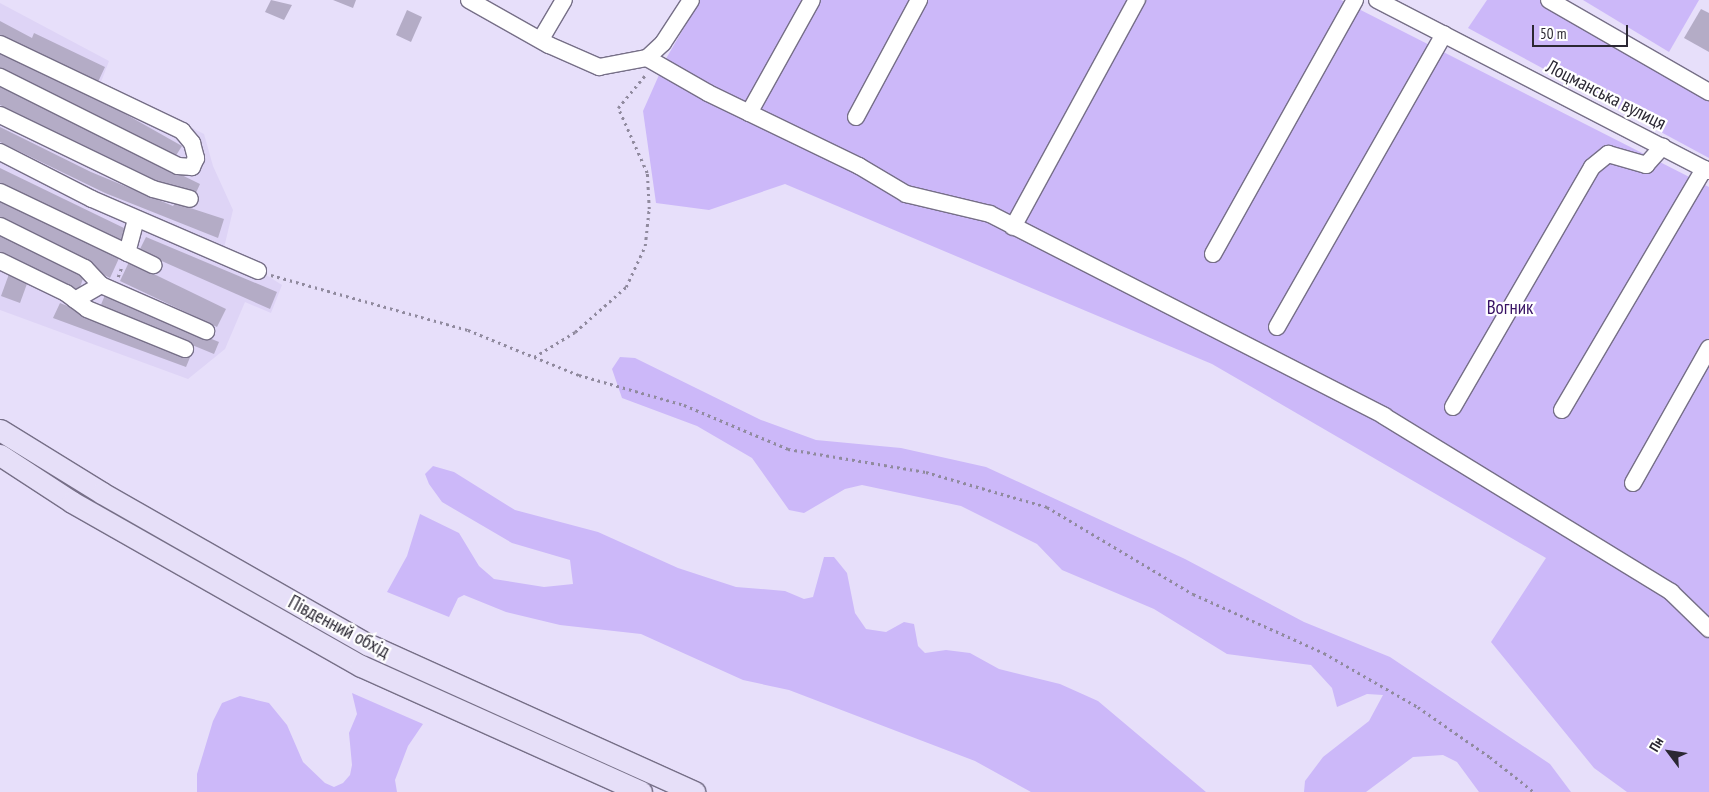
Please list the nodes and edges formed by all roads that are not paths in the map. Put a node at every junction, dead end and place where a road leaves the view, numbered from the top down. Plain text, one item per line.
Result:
1 (470, 0) edge
2 (564, 0) edge
3 (691, 0) edge
4 (812, 0) edge
5 (920, 0) edge
6 (1137, 0) edge
7 (1355, 0) edge
8 (1377, 0) edge
9 (1549, 0) edge
10 (1444, 34) junction
11 (541, 40) junction
12 (0, 44) edge
13 (652, 60) junction
14 (0, 77) edge
15 (1709, 92) edge
16 (749, 113) junction
17 (0, 115) edge
18 (856, 117) dead end
19 (1663, 146) junction
20 (0, 152) edge
21 (1707, 170) edge
22 (0, 192) edge
23 (190, 199) dead end
24 (136, 219) junction
25 (0, 226) edge
26 (1013, 227) junction
27 (127, 253) junction
28 (1213, 254) dead end
29 (0, 261) edge
30 (153, 265) dead end
31 (258, 271) road end
32 (107, 288) junction
33 (75, 300) junction
34 (1277, 327) dead end
35 (206, 330) dead end
36 (1709, 348) edge
37 (185, 350) dead end
38 (1453, 407) dead end
39 (1562, 410) dead end
40 (0, 430) edge
41 (0, 455) edge
42 (1633, 484) dead end
43 (1709, 629) edge
44 (641, 792) edge
45 (694, 792) edge

1 - 11 street
2 - 11 street
3 - 13 street
4 - 16 street
5 - 18 street
6 - 26 street
7 - 28 street
8 - 10 street, Лоцманська вулиця
9 - 15 street
10 - 19 street, Лоцманська вулиця
10 - 34 street
11 - 13 street
12 - 14 street
13 - 16 street
16 - 26 street
17 - 23 street
19 - 21 street, Лоцманська вулиця
19 - 38 street
20 - 24 street
21 - 39 street
22 - 27 street
24 - 27 street
24 - 31 street
25 - 32 street
26 - 43 street
27 - 30 street
29 - 33 street
32 - 33 street
32 - 35 street
33 - 37 street
36 - 42 street
40 - 45 main road, Південний обхід
41 - 44 main road, Південний обхід

